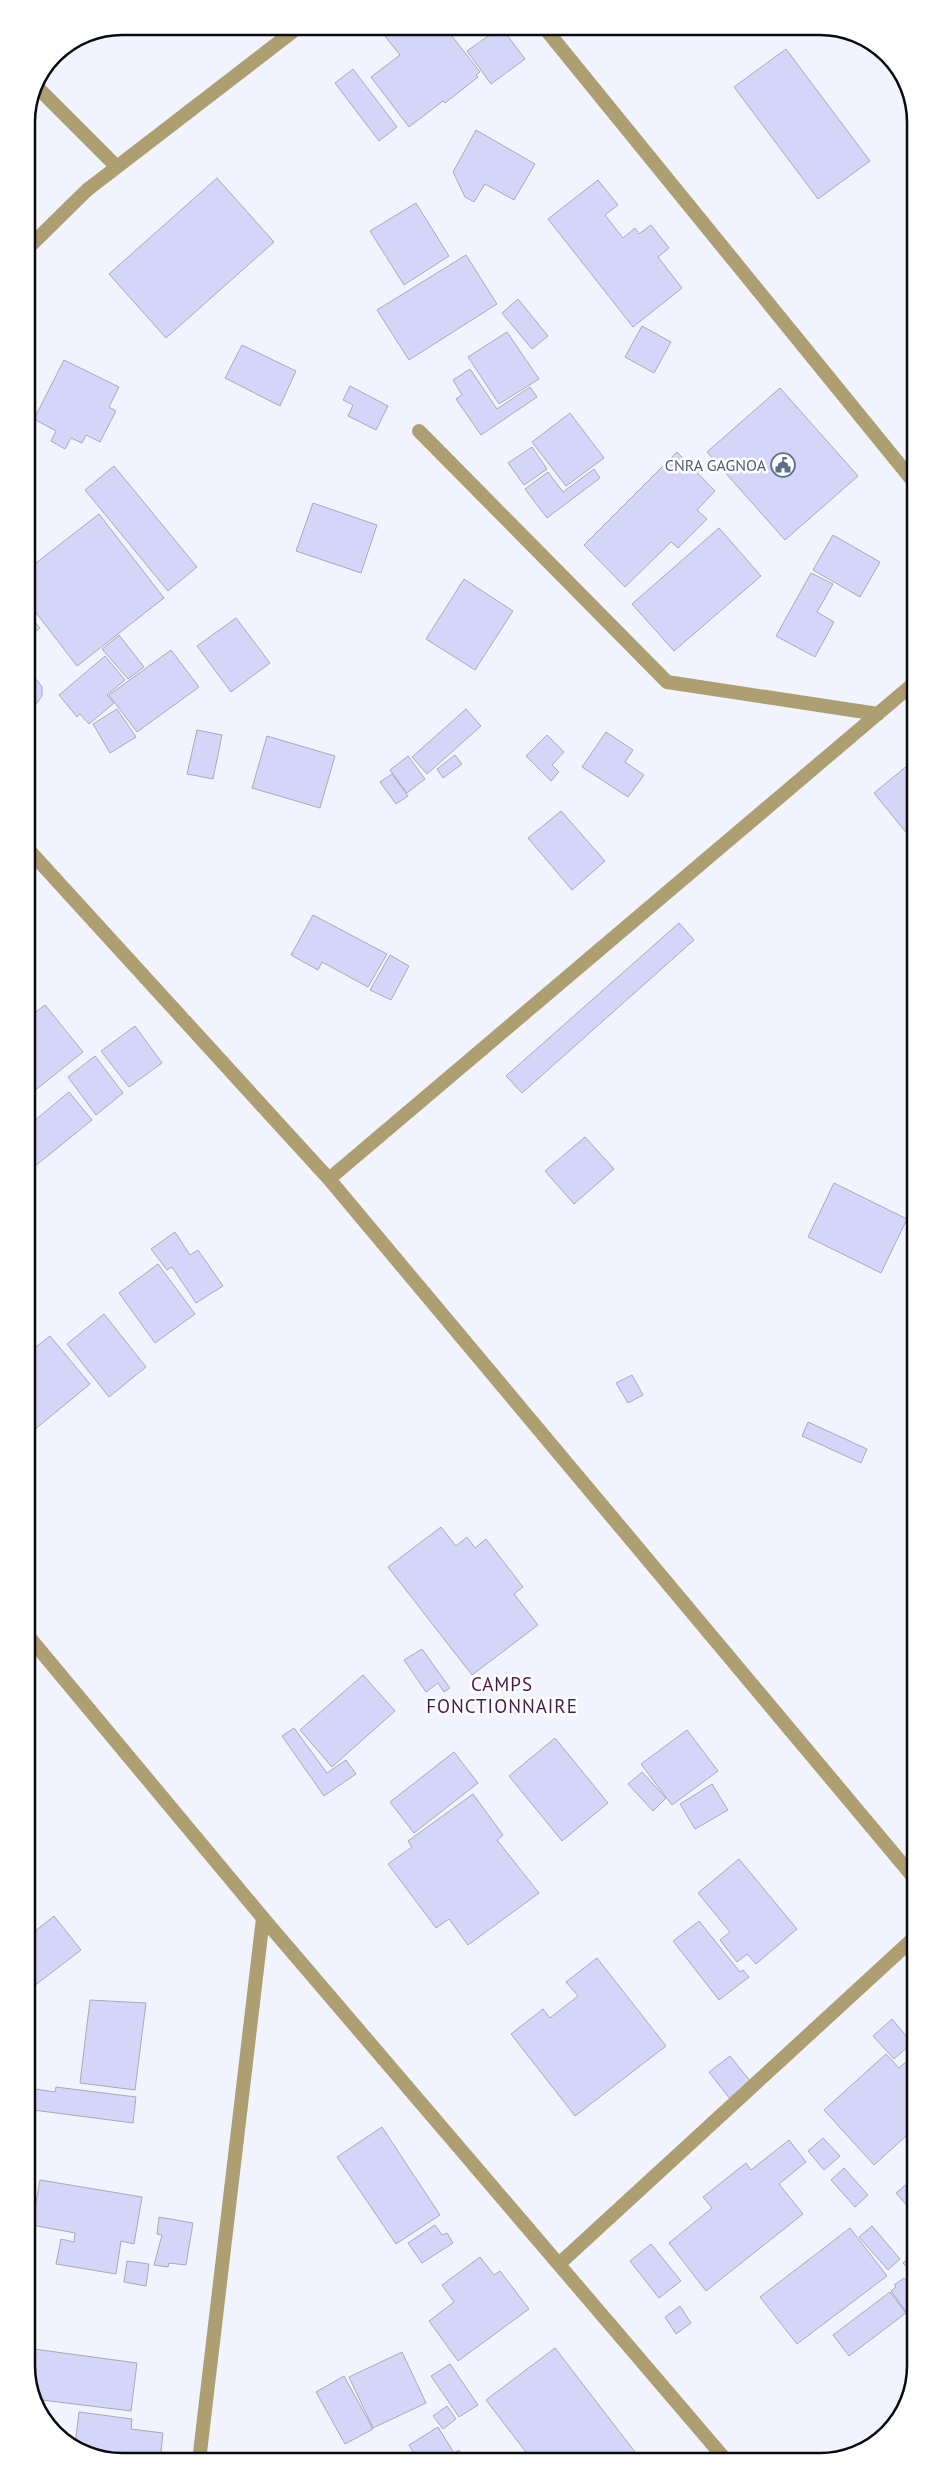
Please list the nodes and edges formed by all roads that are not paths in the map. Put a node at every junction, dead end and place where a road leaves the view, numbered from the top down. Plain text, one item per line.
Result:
1 (288, 35) edge
2 (550, 35) edge
3 (41, 91) edge
4 (116, 167) junction
5 (35, 241) edge
6 (419, 431) dead end
7 (907, 474) edge
8 (907, 689) edge
9 (878, 714) junction
10 (35, 856) edge
11 (329, 1179) junction
12 (35, 1645) edge
13 (907, 1869) edge
14 (263, 1918) junction
15 (907, 1944) edge
16 (559, 2264) junction
17 (200, 2453) edge
18 (720, 2453) edge

1 - 4 street
2 - 7 street
3 - 4 street
4 - 5 street
6 - 9 street
8 - 9 street
9 - 11 street
10 - 11 street
11 - 13 street
12 - 14 street
14 - 16 street
14 - 17 street
15 - 16 street
16 - 18 street

